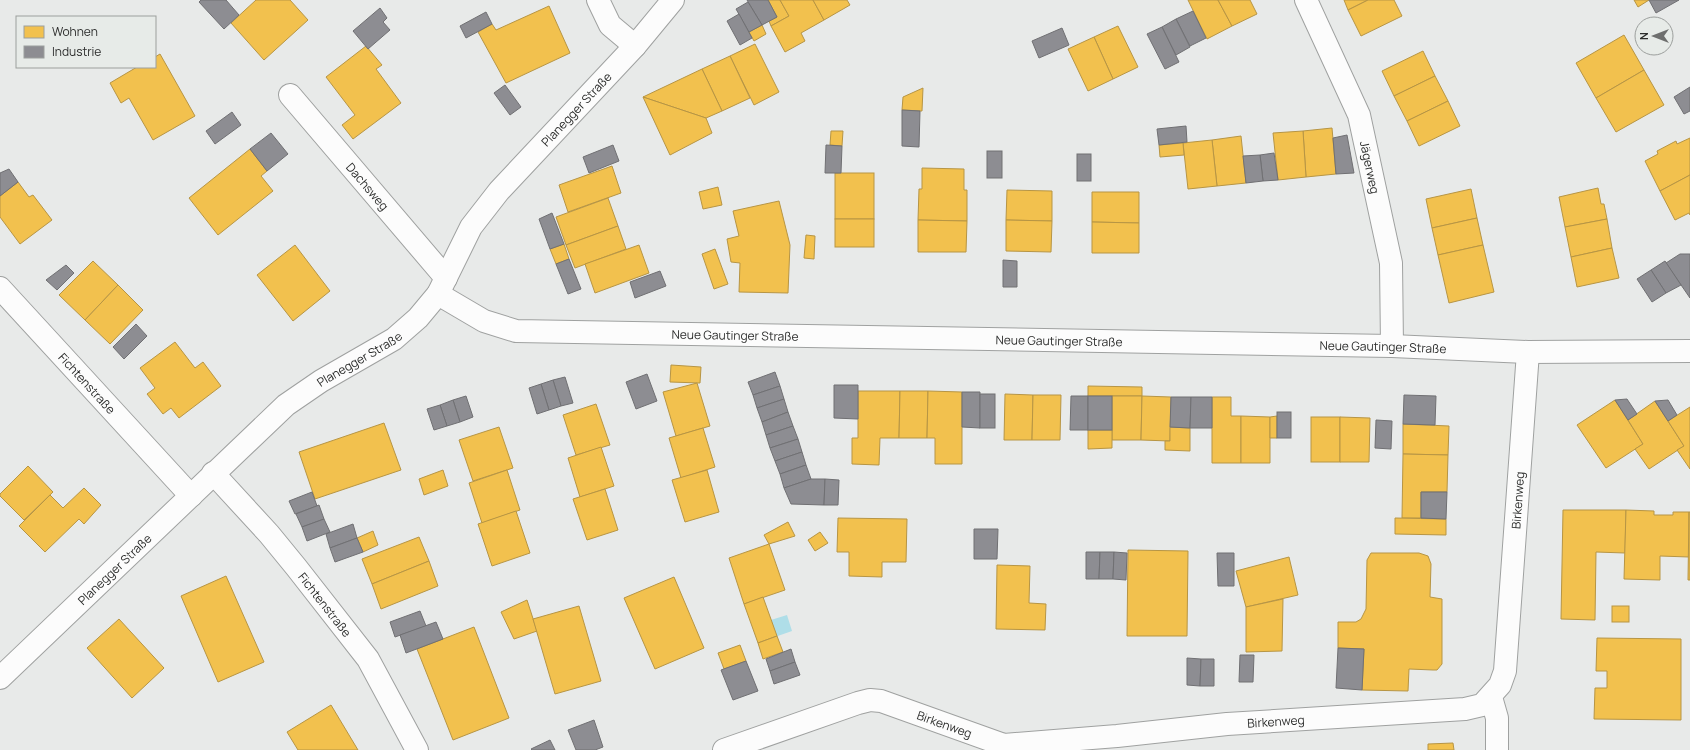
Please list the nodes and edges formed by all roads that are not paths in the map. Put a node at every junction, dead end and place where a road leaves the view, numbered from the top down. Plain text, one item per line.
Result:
1 (598, 0) edge
2 (673, 0) edge
3 (1306, 0) edge
4 (635, 46) junction
5 (290, 96) dead end
6 (442, 286) junction
7 (0, 288) edge
8 (1392, 346) junction
9 (1690, 351) edge
10 (1528, 352) junction
11 (213, 473) junction
12 (191, 496) junction
13 (0, 678) edge
14 (1491, 696) junction
15 (417, 750) edge
16 (724, 750) edge
17 (1497, 750) edge

1 - 4 street
2 - 4 street, Planegger Straße
3 - 8 street, Jägerweg
4 - 6 street, Planegger Straße
5 - 6 street, Dachsweg
6 - 8 street, Neue Gautinger Straße
6 - 11 street, Planegger Straße
7 - 12 street, Fichtenstraße
8 - 10 street, Neue Gautinger Straße
9 - 10 street, Neue Gautinger Straße
10 - 14 street, Birkenweg
11 - 12 street, Planegger Straße
11 - 15 street, Fichtenstraße
12 - 13 street, Planegger Straße
14 - 16 street, Birkenweg
14 - 17 street

